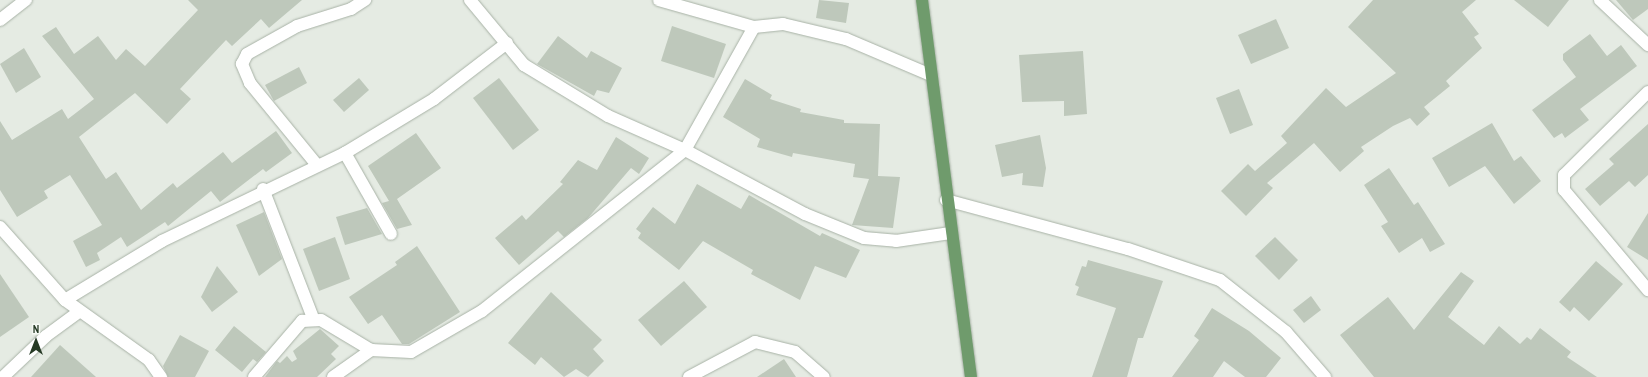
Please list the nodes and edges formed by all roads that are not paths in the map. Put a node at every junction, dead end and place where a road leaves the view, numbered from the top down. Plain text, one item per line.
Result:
1 (26, 0) edge
2 (365, 0) edge
3 (470, 0) edge
4 (659, 0) edge
5 (922, 0) edge
6 (1600, 0) edge
7 (0, 20) edge
8 (754, 27) junction
9 (507, 43) junction
10 (1648, 45) edge
11 (931, 75) junction
12 (1648, 92) edge
13 (685, 150) junction
14 (345, 152) junction
15 (317, 165) junction
16 (263, 189) junction
17 (946, 200) junction
18 (0, 227) edge
19 (950, 233) junction
20 (391, 234) dead end
21 (1648, 290) edge
22 (65, 300) junction
23 (80, 311) junction
24 (313, 318) junction
25 (371, 350) junction
26 (3, 377) edge
27 (161, 377) edge
28 (254, 377) edge
29 (333, 377) edge
30 (689, 377) edge
31 (824, 377) edge
32 (971, 377) edge
33 (1325, 377) edge

1 - 7 street
2 - 15 street
3 - 9 street
4 - 8 street
5 - 11 main road
6 - 10 street
8 - 11 street
8 - 13 street
9 - 13 street
9 - 14 street
11 - 17 main road
12 - 21 street
13 - 19 street
13 - 25 street
14 - 15 street
14 - 20 street
15 - 16 street
16 - 22 street
16 - 24 street
17 - 19 main road
17 - 33 street
18 - 22 street
19 - 32 main road
22 - 23 street
23 - 26 street
23 - 27 street
24 - 25 street
24 - 28 street
25 - 29 street
30 - 31 street

